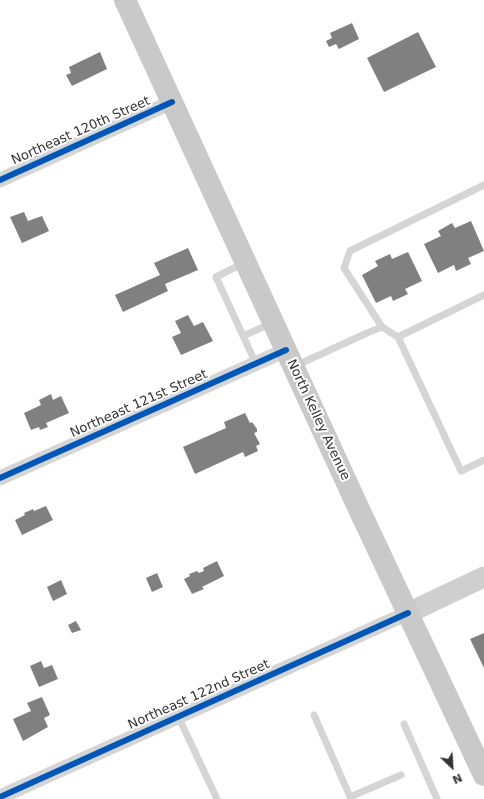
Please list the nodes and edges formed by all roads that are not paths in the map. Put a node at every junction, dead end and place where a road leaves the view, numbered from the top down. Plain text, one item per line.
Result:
1 (124, 0) edge
2 (172, 102) junction
3 (0, 180) edge
4 (484, 185) edge
5 (246, 262) junction
6 (484, 295) edge
7 (274, 323) junction
8 (382, 328) junction
9 (243, 336) junction
10 (398, 337) junction
11 (290, 358) junction
12 (256, 364) junction
13 (484, 460) edge
14 (0, 478) edge
15 (484, 577) edge
16 (408, 613) junction
17 (314, 715) dead end
18 (178, 716) junction
19 (404, 724) dead end
20 (484, 774) edge
21 (401, 775) dead end
22 (0, 797) edge
23 (351, 798) edge
24 (217, 799) edge
25 (437, 799) edge

1 - 2 main road, North Kelley Avenue
2 - 3 street, Northeast 120th Street
2 - 5 main road, North Kelley Avenue
4 - 8 lane
5 - 7 main road, North Kelley Avenue
5 - 9 lane
6 - 10 lane
7 - 9 lane
7 - 11 main road, North Kelley Avenue
8 - 10 lane
8 - 11 lane
9 - 12 lane
10 - 13 lane
11 - 12 street, Northeast 121st Street
11 - 16 main road, North Kelley Avenue
12 - 14 street, Northeast 121st Street
15 - 16 main road, Northeast 122nd Street
16 - 18 street, Northeast 122nd Street
16 - 20 main road, North Kelley Avenue
17 - 23 lane
18 - 22 street, Northeast 122nd Street
18 - 24 lane
19 - 25 lane
21 - 23 lane

